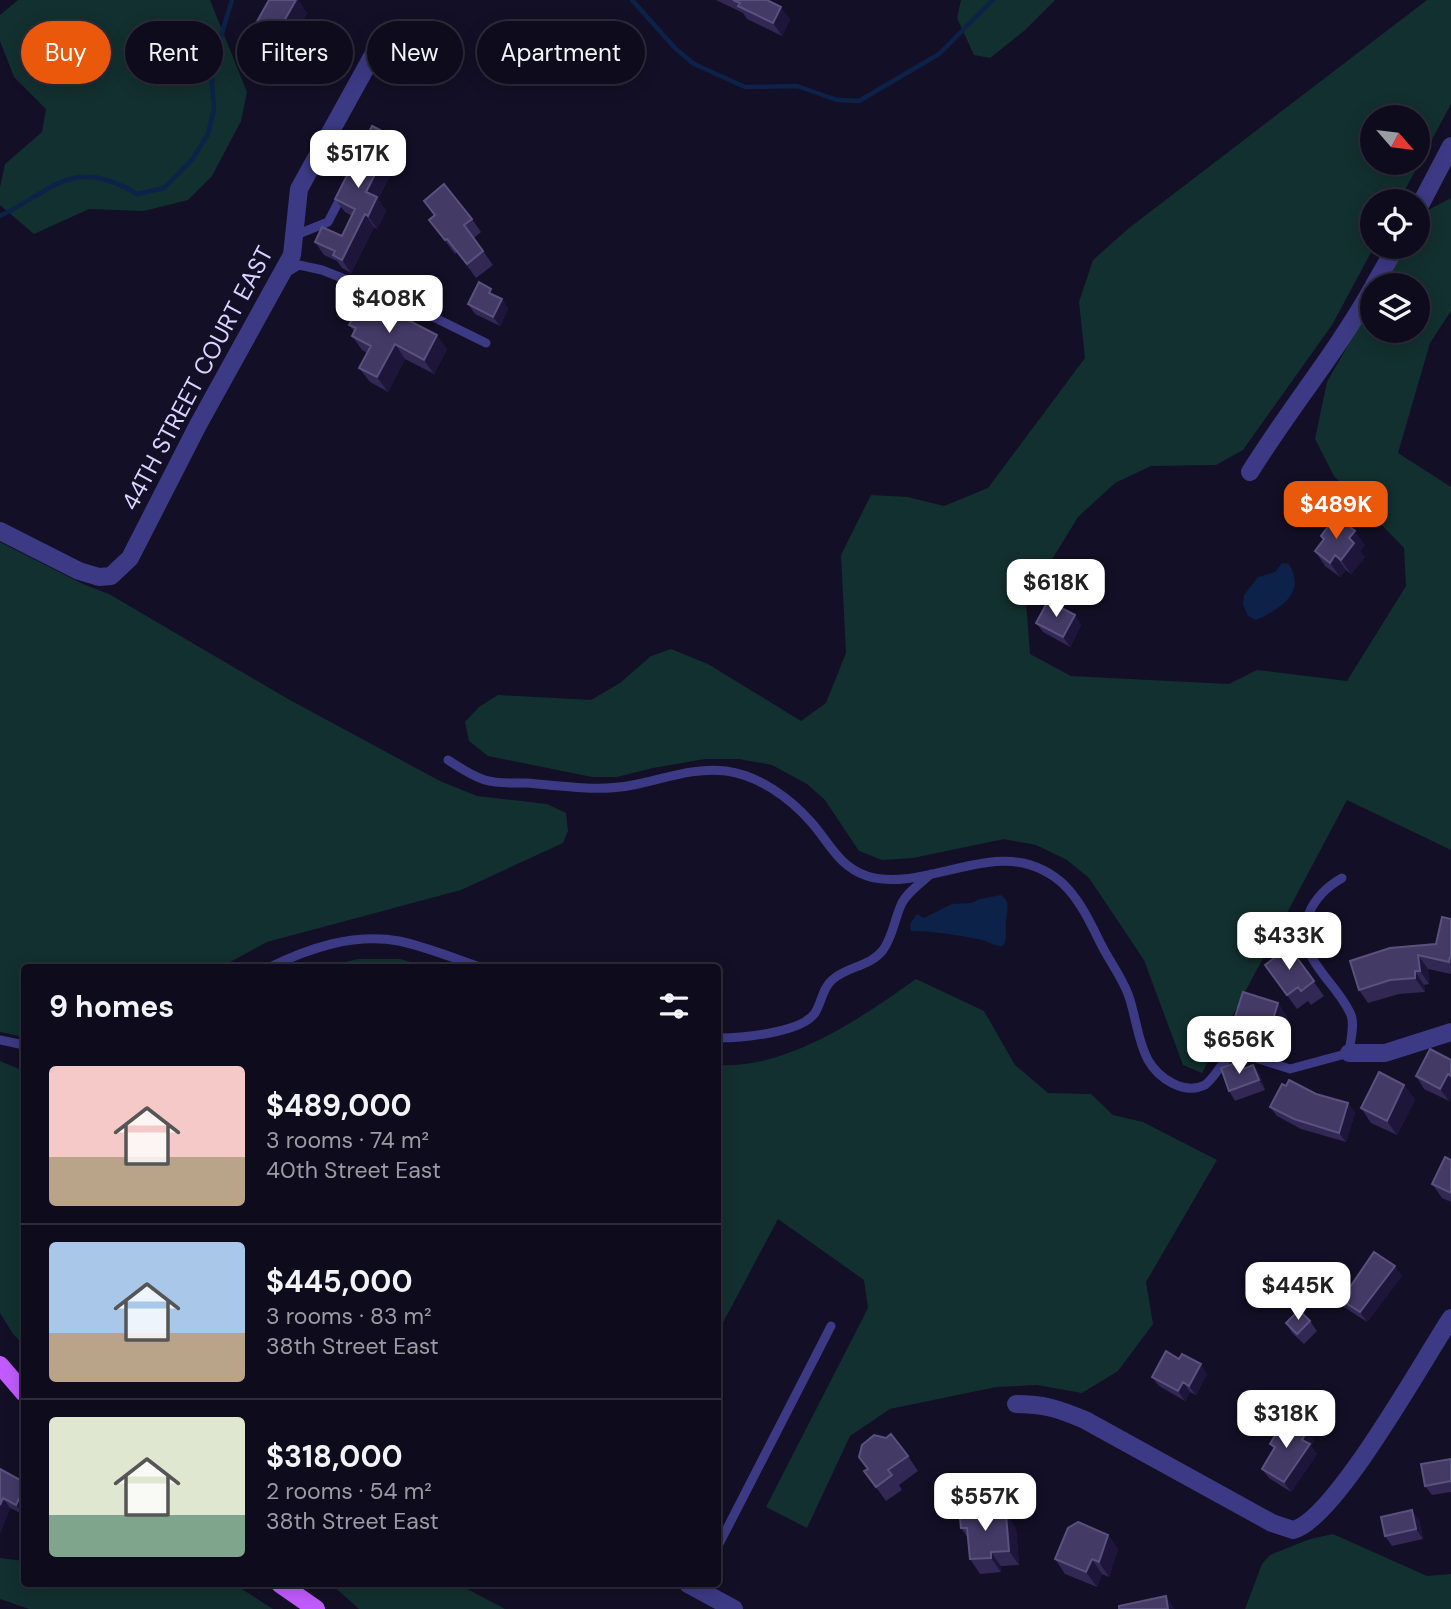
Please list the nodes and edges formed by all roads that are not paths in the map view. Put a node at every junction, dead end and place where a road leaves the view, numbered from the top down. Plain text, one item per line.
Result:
1 (367, 66) edge
2 (323, 145) junction
3 (1451, 146) edge
4 (350, 180) edge
5 (1428, 189) edge
6 (345, 190) edge
7 (296, 235) junction
8 (280, 279) junction
9 (1360, 309) edge
10 (486, 343) dead end
11 (1250, 471) dead end
12 (0, 531) edge
13 (448, 760) dead end
14 (933, 873) junction
15 (1342, 878) dead end
16 (276, 964) edge
17 (470, 964) edge
18 (1451, 1032) edge
19 (721, 1038) edge
20 (0, 1040) edge
21 (21, 1044) edge
22 (1349, 1053) junction
23 (1451, 1318) edge
24 (831, 1326) dead end
25 (0, 1365) edge
26 (21, 1390) edge
27 (1016, 1404) dead end
28 (721, 1540) edge
29 (284, 1587) edge
30 (697, 1587) edge
31 (316, 1609) edge
32 (734, 1609) edge

1 - 2 street, 44TH STREET COURT EAST
2 - 4 lane
2 - 7 street, 44TH STREET COURT EAST
3 - 5 street
6 - 7 lane
7 - 8 street, 44TH STREET COURT EAST
8 - 10 lane
8 - 12 street, 44TH STREET COURT EAST
9 - 11 street
13 - 14 lane
14 - 19 lane
14 - 22 lane
15 - 22 lane
16 - 17 lane
18 - 22 street
20 - 21 lane
23 - 27 street
24 - 28 lane
25 - 26 main road
29 - 31 main road
30 - 32 street

